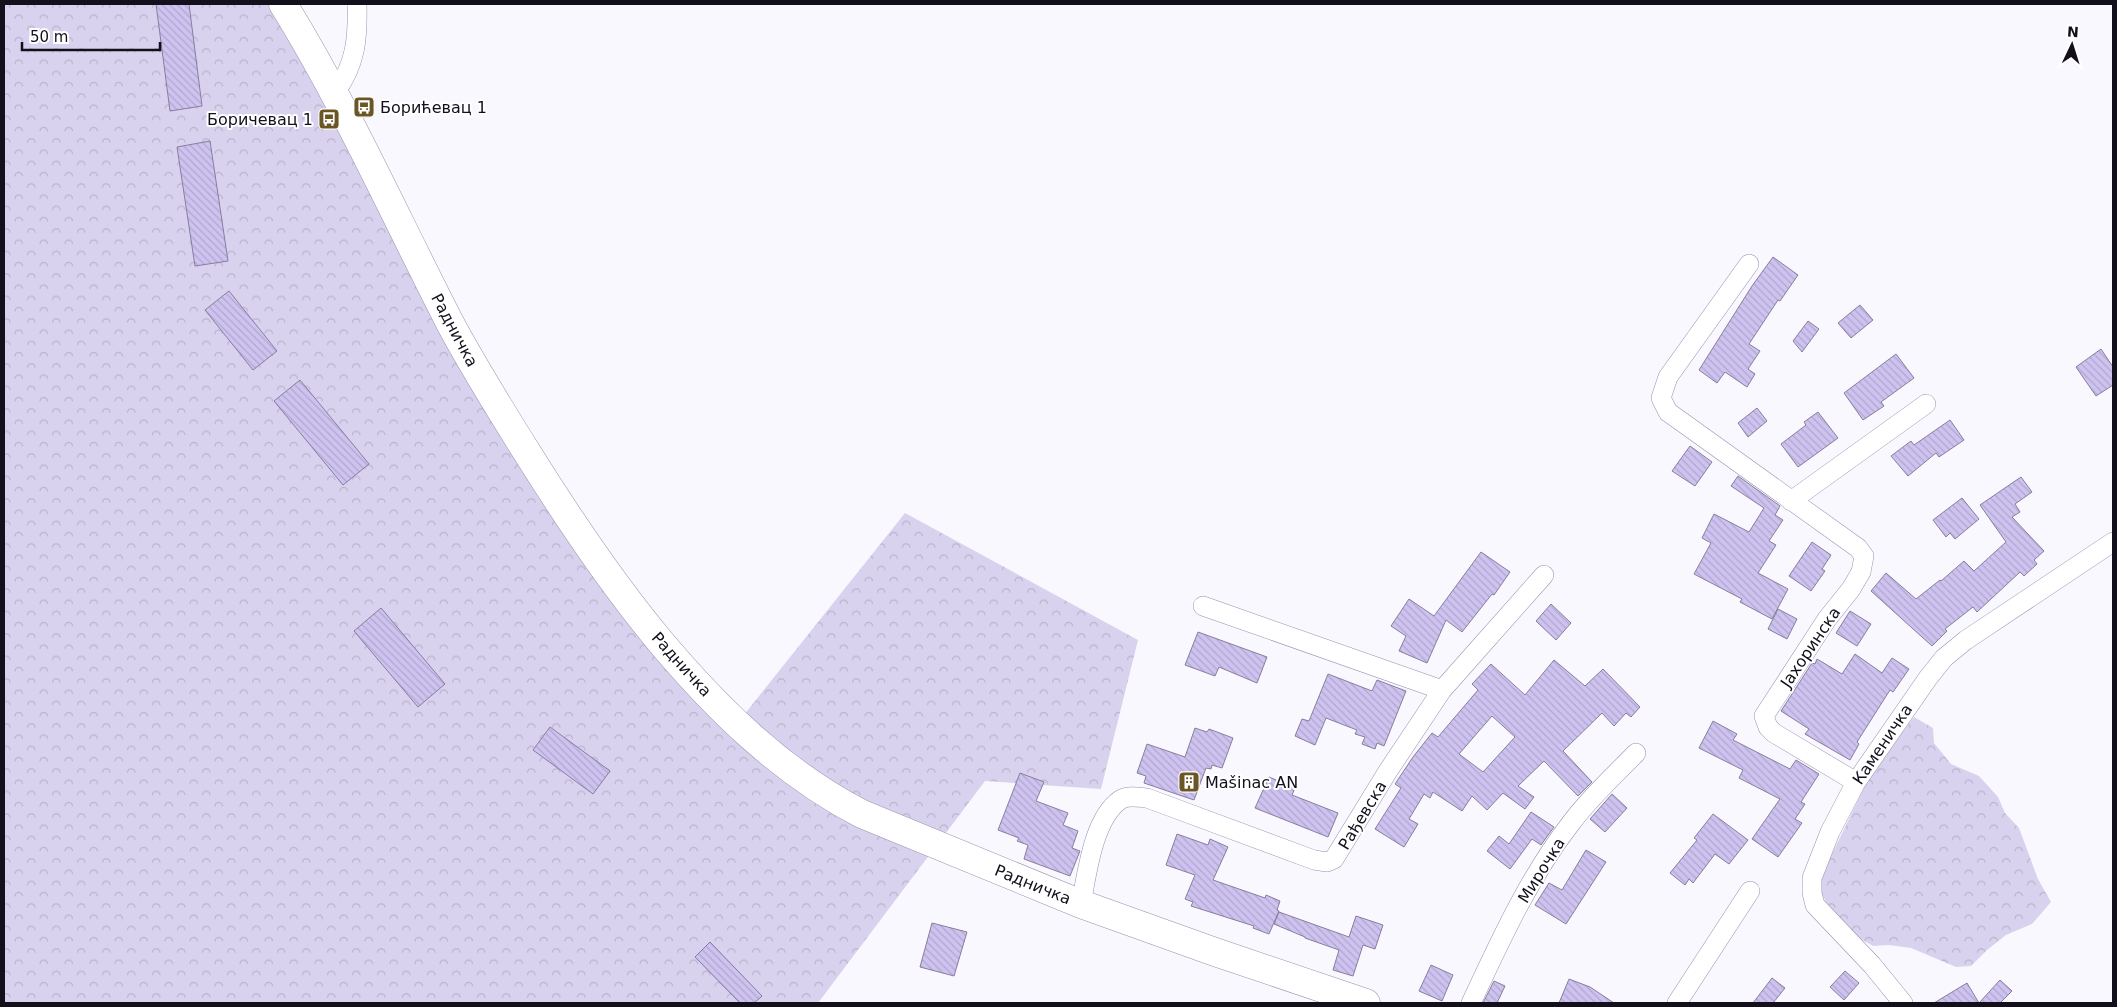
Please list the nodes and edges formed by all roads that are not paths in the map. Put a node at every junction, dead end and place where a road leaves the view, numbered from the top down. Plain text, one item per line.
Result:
1 (283, 4) edge
2 (357, 4) edge
3 (334, 92) junction
4 (1748, 264) dead end
5 (1926, 404) dead end
6 (1791, 501) junction
7 (2113, 542) edge
8 (1544, 575) dead end
9 (1203, 606) dead end
10 (1442, 690) junction
11 (1636, 753) dead end
12 (1856, 782) junction
13 (1750, 891) dead end
14 (1081, 904) junction
15 (1366, 1003) edge
16 (1471, 1003) edge
17 (1677, 1003) edge
18 (1903, 1003) edge

1 - 3 street, Радничка
2 - 3 street
3 - 14 street, Радничка
4 - 6 street, Јахоринска
5 - 6 street
6 - 12 street, Јахоринска
7 - 12 street, Каменичка
8 - 10 street, Рађевска
9 - 10 street
10 - 14 street, Рађевска
11 - 16 street, Мирочка
12 - 18 street, Каменичка
13 - 17 street
14 - 15 street, Радничка

